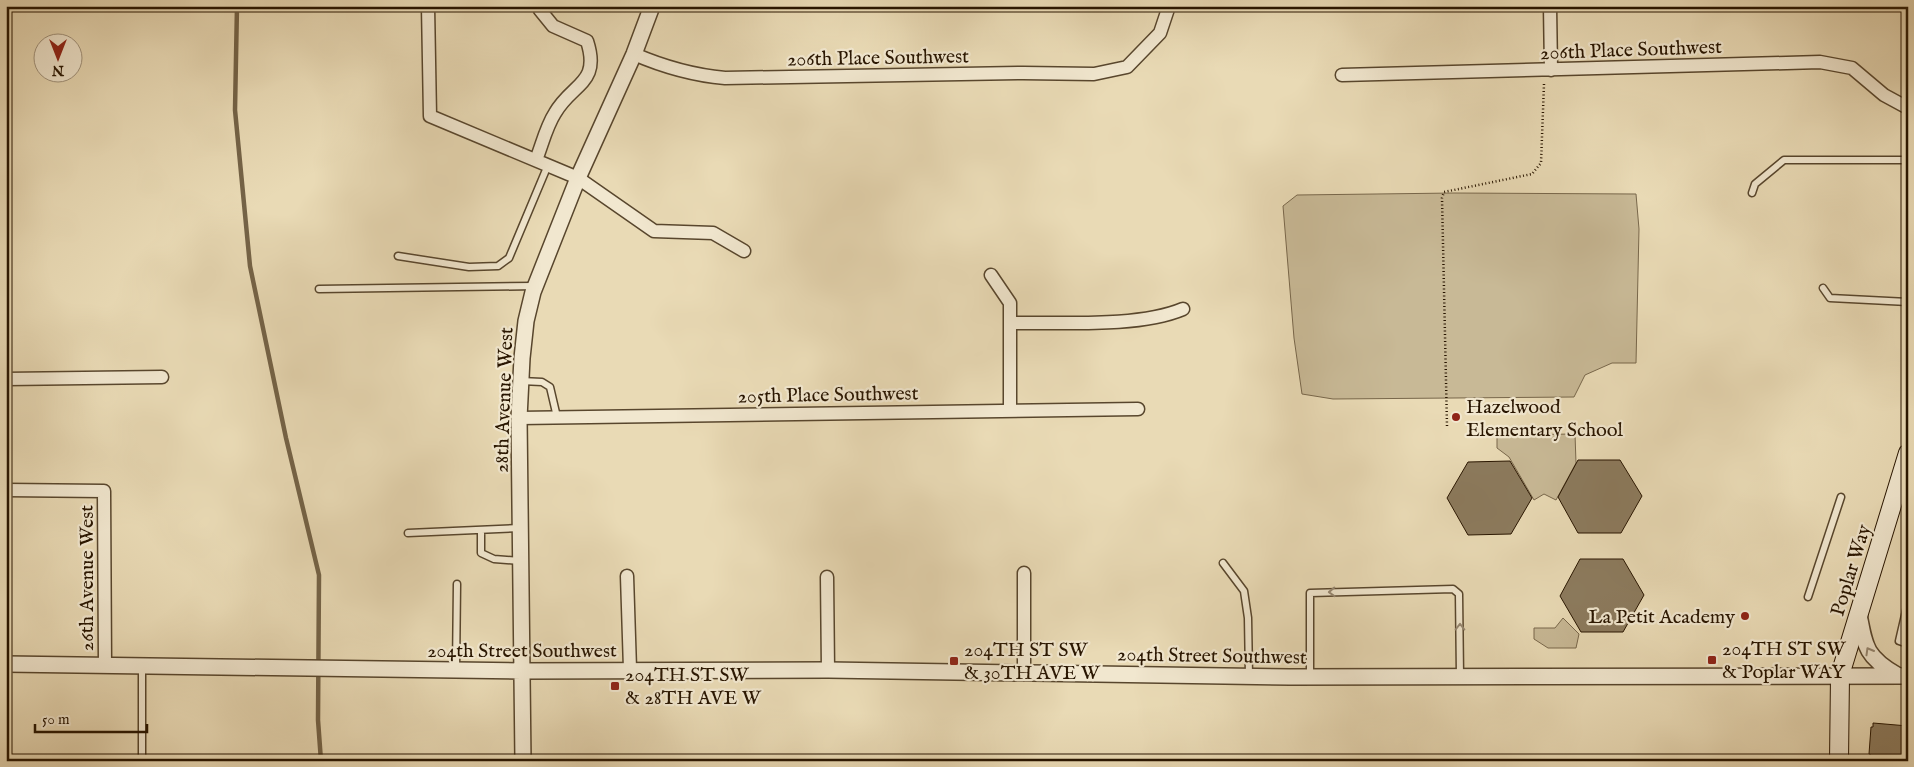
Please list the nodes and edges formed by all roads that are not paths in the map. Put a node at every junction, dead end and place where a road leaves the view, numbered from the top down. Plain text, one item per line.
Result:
1 (428, 6) edge
2 (540, 6) edge
3 (652, 6) edge
4 (1169, 6) edge
5 (1550, 6) edge
6 (634, 54) junction
7 (1551, 70) junction
8 (1342, 75) dead end
9 (1908, 108) edge
10 (1908, 160) edge
11 (542, 163) junction
12 (578, 178) junction
13 (1752, 193) dead end
14 (744, 251) dead end
15 (398, 256) dead end
16 (991, 275) dead end
17 (536, 286) junction
18 (1823, 288) dead end
19 (320, 290) dead end
20 (1908, 302) edge
21 (1183, 309) dead end
22 (1010, 323) junction
23 (162, 377) dead end
24 (6, 379) edge
25 (521, 381) junction
26 (1138, 409) dead end
27 (1010, 410) junction
28 (557, 417) junction
29 (519, 418) junction
30 (1908, 453) edge
31 (1904, 478) edge
32 (6, 490) edge
33 (1841, 498) dead end
34 (520, 528) junction
35 (481, 530) junction
36 (408, 533) dead end
37 (520, 561) junction
38 (1223, 563) dead end
39 (1024, 573) dead end
40 (627, 576) dead end
41 (827, 577) dead end
42 (457, 584) dead end
43 (1808, 597) dead end
44 (1908, 602) edge
45 (1858, 614) junction
46 (1908, 644) edge
47 (6, 664) edge
48 (105, 666) junction
49 (142, 666) junction
50 (456, 670) junction
51 (630, 670) junction
52 (828, 670) junction
53 (521, 671) junction
54 (1024, 672) junction
55 (1840, 674) junction
56 (1249, 676) junction
57 (1310, 676) junction
58 (1460, 676) junction
59 (1903, 676) edge
60 (142, 761) edge
61 (523, 761) edge
62 (1839, 761) edge

1 - 11 street
2 - 11 street
3 - 6 street, 28th Avenue West
4 - 6 street, 206th Place Southwest
5 - 7 street
6 - 12 street, 28th Avenue West
7 - 8 street, 206th Place Southwest
7 - 9 street, 206th Place Southwest
10 - 13 lane
11 - 12 street
11 - 15 lane
12 - 14 street
12 - 17 street, 28th Avenue West
16 - 22 street
17 - 19 lane
17 - 25 street, 28th Avenue West
18 - 20 lane
21 - 22 street
22 - 27 street
23 - 24 street
25 - 28 lane
25 - 29 street, 28th Avenue West
26 - 27 street, 205th Place Southwest
27 - 28 street, 205th Place Southwest
28 - 29 street, 205th Place Southwest
29 - 34 street, 28th Avenue West
30 - 31 main road, Poplar Way
31 - 45 main road, Poplar Way
32 - 48 street, 26th Avenue West
33 - 43 lane
34 - 35 lane
34 - 37 street, 28th Avenue West
35 - 36 lane
35 - 37 lane
37 - 53 street, 28th Avenue West
38 - 56 lane
39 - 54 street
40 - 51 street
41 - 52 street
42 - 50 lane
44 - 46 lane
45 - 55 main road, Poplar Way
59 -> 45 street
47 - 48 street, 204th Street Southwest
48 - 49 street, 204th Street Southwest
49 - 50 street, 204th Street Southwest
49 - 60 lane
50 - 53 street, 204th Street Southwest
51 - 52 street, 204th Street Southwest
51 - 53 street, 204th Street Southwest
52 - 54 street, 204th Street Southwest
53 - 61 street, 28th Avenue West
54 - 56 street, 204th Street Southwest
55 - 58 street, 204th Street Southwest
55 - 59 street, 204th Street Southwest
55 - 62 main road, Poplar Way
56 - 57 street, 204th Street Southwest
57 - 58 street, 204th Street Southwest
58 -> 57 lane

